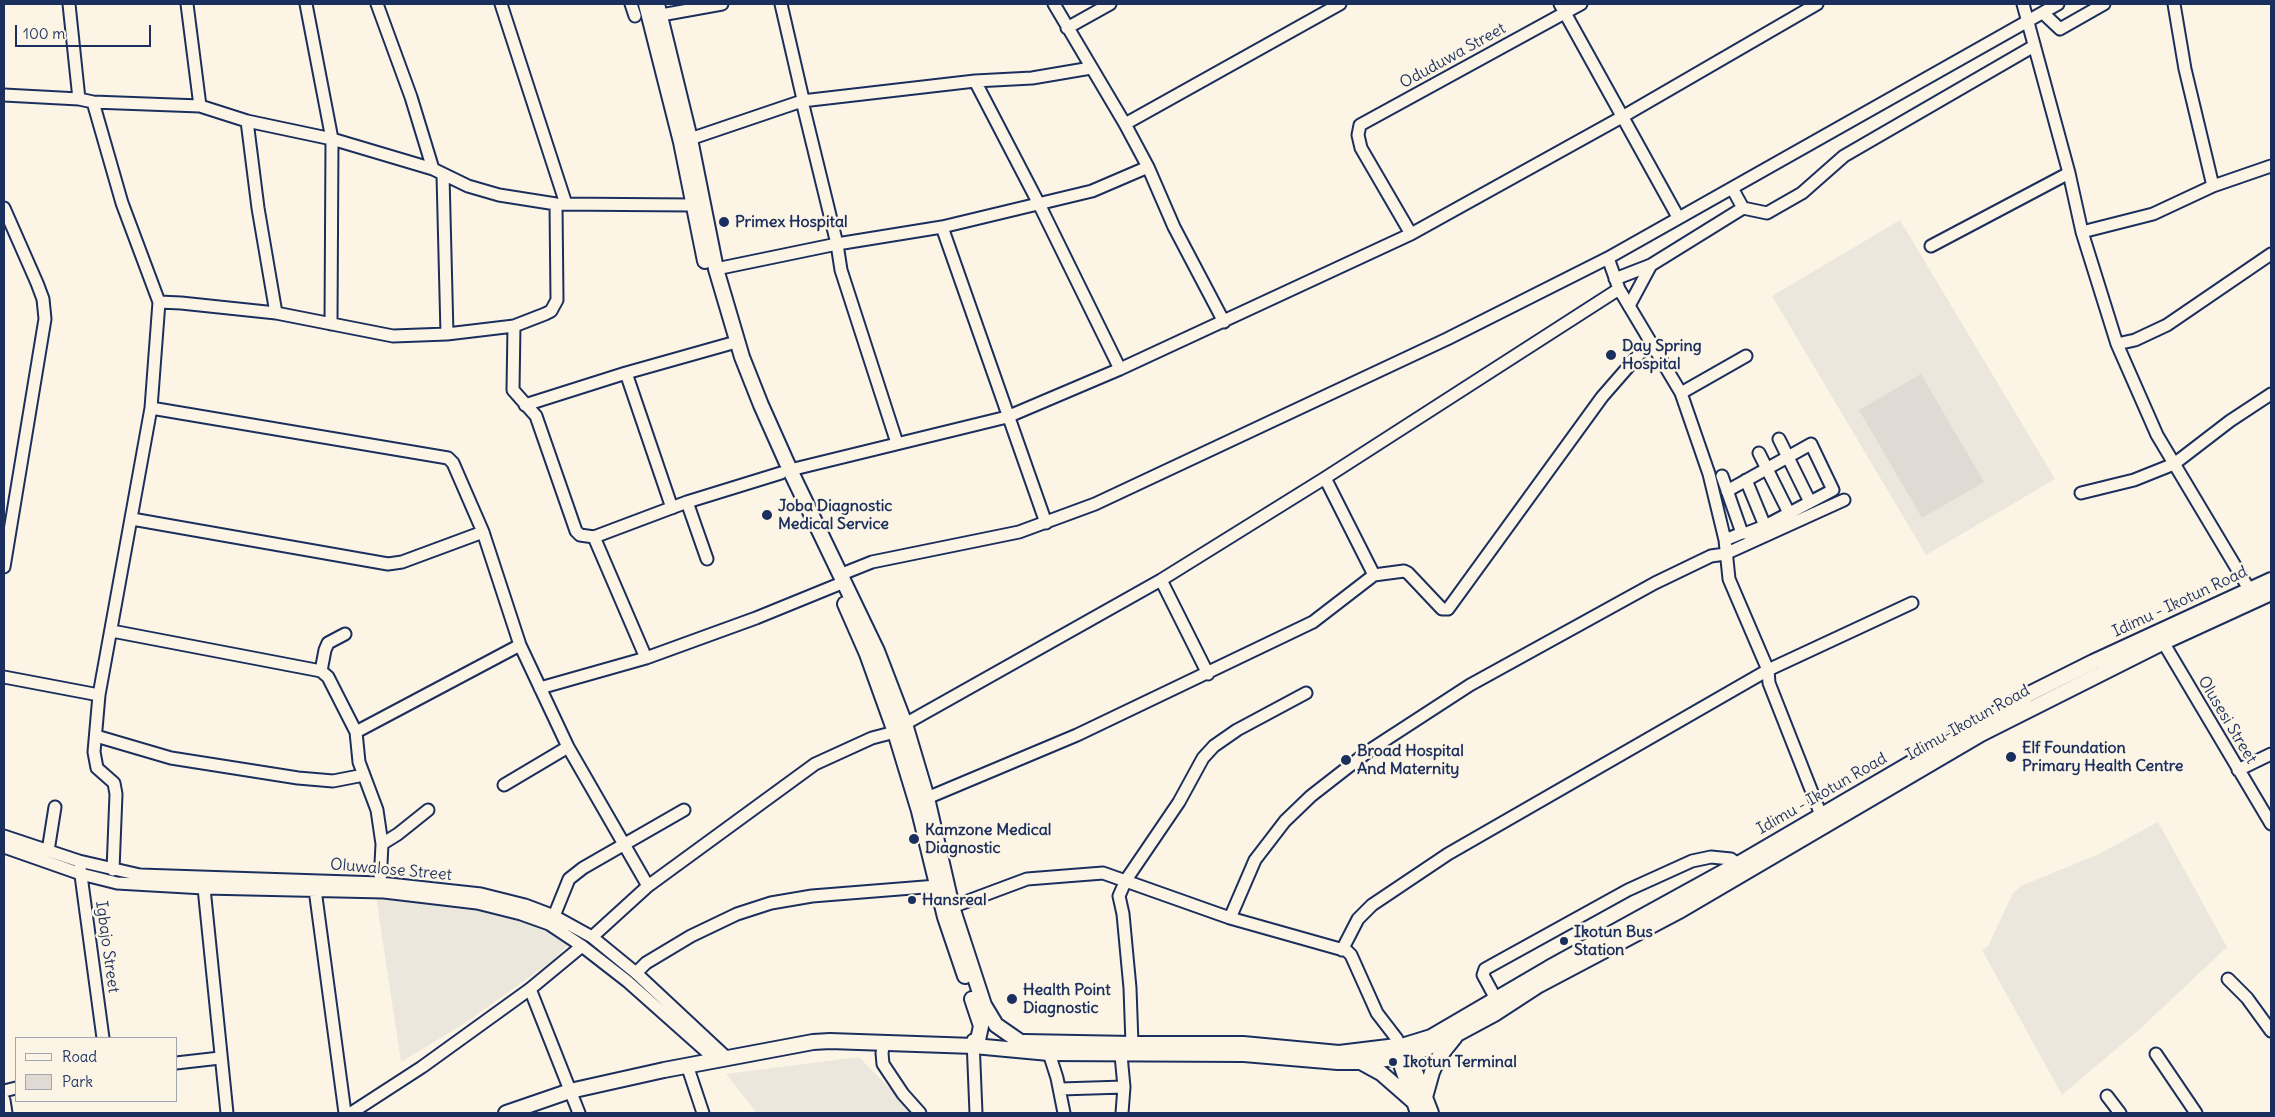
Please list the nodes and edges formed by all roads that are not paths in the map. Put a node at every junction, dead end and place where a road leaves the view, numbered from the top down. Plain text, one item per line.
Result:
1 (69, 4) edge
2 (187, 4) edge
3 (306, 4) edge
4 (377, 4) edge
5 (501, 4) edge
6 (630, 4) edge
7 (646, 4) edge
8 (722, 4) edge
9 (781, 4) edge
10 (1054, 4) edge
11 (1110, 4) edge
12 (1340, 4) edge
13 (1581, 4) edge
14 (1817, 4) edge
15 (2023, 4) edge
16 (2058, 4) edge
17 (2104, 4) edge
18 (2174, 4) edge
19 (1563, 8) edge
20 (659, 10) edge
21 (2043, 13) junction
22 (635, 16) dead end
23 (2027, 22) junction
24 (1068, 28) junction
25 (2034, 46) junction
26 (1091, 68) junction
27 (975, 81) junction
28 (4, 95) edge
29 (802, 98) junction
30 (79, 99) junction
31 (93, 102) junction
32 (200, 106) junction
33 (1622, 117) junction
34 (247, 121) junction
35 (1125, 124) junction
36 (332, 138) junction
37 (690, 139) junction
38 (2271, 166) edge
39 (1148, 167) junction
40 (433, 168) junction
41 (2069, 173) junction
42 (443, 174) junction
43 (2213, 186) junction
44 (1732, 188) junction
45 (561, 204) junction
46 (1039, 204) junction
47 (693, 205) junction
48 (4, 208) edge
49 (1743, 208) junction
50 (1678, 217) junction
51 (942, 227) junction
52 (2082, 232) junction
53 (1411, 234) junction
54 (837, 244) junction
55 (1930, 246) dead end
56 (2271, 254) edge
57 (1608, 258) junction
58 (1651, 265) junction
59 (716, 269) junction
60 (1617, 284) junction
61 (159, 302) junction
62 (1629, 306) junction
63 (276, 313) junction
64 (1224, 322) junction
65 (332, 324) junction
66 (514, 326) junction
67 (447, 334) junction
68 (729, 344) junction
69 (1649, 344) junction
70 (2117, 344) junction
71 (1746, 356) dead end
72 (1120, 368) junction
73 (626, 373) junction
74 (747, 382) junction
75 (1680, 393) junction
76 (2271, 394) edge
77 (525, 406) junction
78 (151, 408) junction
79 (1007, 417) junction
80 (1779, 439) dead end
81 (897, 443) junction
82 (1759, 453) dead end
83 (1788, 457) junction
84 (2174, 464) junction
85 (1766, 469) junction
86 (785, 471) junction
87 (1722, 476) dead end
88 (1324, 478) junction
89 (1746, 480) junction
90 (1727, 491) junction
91 (2081, 493) dead end
92 (1844, 500) dead end
93 (687, 502) junction
94 (1810, 502) junction
95 (672, 508) junction
96 (1789, 514) junction
97 (132, 519) junction
98 (1046, 522) junction
99 (1765, 526) junction
100 (483, 532) junction
101 (1742, 533) junction
102 (594, 537) junction
103 (1725, 540) junction
104 (1725, 554) junction
105 (707, 559) dead end
106 (4, 567) edge
107 (1374, 575) junction
108 (839, 579) junction
109 (1161, 580) junction
110 (2271, 580) edge
111 (2249, 589) junction
112 (2271, 593) edge
113 (1912, 603) dead end
114 (112, 632) junction
115 (345, 634) dead end
116 (2160, 637) junction
117 (520, 645) junction
118 (646, 658) junction
119 (1768, 670) junction
120 (321, 671) junction
121 (1208, 674) junction
122 (4, 677) edge
123 (540, 688) junction
124 (1306, 693) dead end
125 (99, 695) junction
126 (900, 728) junction
127 (356, 732) junction
128 (96, 736) junction
129 (568, 747) junction
130 (2271, 754) edge
131 (2238, 770) junction
132 (364, 775) junction
133 (504, 785) dead end
134 (927, 798) junction
135 (1849, 805) junction
136 (55, 807) dead end
137 (428, 810) dead end
138 (684, 810) dead end
139 (1821, 815) junction
140 (2271, 824) edge
141 (4, 836) edge
142 (382, 844) junction
143 (623, 844) junction
144 (4, 847) edge
145 (48, 851) junction
146 (79, 861) junction
147 (1738, 864) junction
148 (113, 870) junction
149 (81, 874) junction
150 (1126, 880) junction
151 (380, 883) junction
152 (315, 885) junction
153 (648, 886) junction
154 (937, 886) junction
155 (204, 888) junction
156 (952, 906) junction
157 (554, 916) junction
158 (1230, 918) junction
159 (592, 937) junction
160 (582, 946) junction
161 (1342, 950) junction
162 (636, 973) junction
163 (2228, 979) dead end
164 (530, 989) junction
165 (1496, 999) junction
166 (996, 1025) junction
167 (2271, 1031) edge
168 (1457, 1034) junction
169 (103, 1037) edge
170 (983, 1041) junction
171 (1019, 1041) junction
172 (884, 1043) junction
173 (1132, 1044) junction
174 (1401, 1049) junction
175 (1049, 1053) junction
176 (2156, 1054) dead end
177 (1121, 1055) junction
178 (220, 1058) junction
179 (720, 1058) junction
180 (1361, 1062) junction
181 (178, 1063) edge
182 (693, 1064) junction
183 (1124, 1087) junction
184 (1060, 1089) junction
185 (570, 1091) junction
186 (2107, 1096) dead end
187 (4, 1100) edge
188 (1419, 1104) edge
189 (6, 1113) edge
190 (227, 1113) edge
191 (346, 1113) edge
192 (351, 1113) edge
193 (506, 1113) edge
194 (579, 1113) edge
195 (703, 1113) edge
196 (920, 1113) edge
197 (976, 1113) edge
198 (1064, 1113) edge
199 (1122, 1113) edge
200 (1431, 1113) edge
201 (2120, 1113) edge
202 (2196, 1113) edge

1 - 30 street
2 - 32 street
3 - 36 street
4 - 40 street
5 - 45 street
6 - 22 street
7 - 47 main road
8 - 20 street
9 - 29 street
10 - 24 street
11 - 24 street
12 - 35 street
13 - 19 street, Oduduwa Street
14 - 33 street
15 - 23 street
16 - 21 street
17 - 21 street
18 - 43 street
19 - 33 street
19 - 53 street, Oduduwa Street
20 - 37 main road
21 - 23 street
23 - 25 street
23 - 44 street
24 - 26 street
25 - 41 street
25 - 49 street
26 - 27 street
26 - 35 street
27 - 29 street
27 - 46 street
28 - 30 street
29 - 37 street
29 - 54 street
30 - 31 street
31 - 32 street
31 - 61 street
32 - 34 street
33 - 50 street
33 - 53 street
34 - 36 street
34 - 63 street
35 - 39 street
36 - 40 street
36 - 65 street
37 - 59 main road
38 - 43 street
39 - 46 street
39 - 64 street
40 - 42 street
41 - 52 street
41 - 55 street
42 - 45 street
42 - 67 street
43 - 52 street
44 - 49 street
44 - 50 street
45 - 47 street
45 - 66 street
46 - 51 street
46 - 72 street
47 - 68 main road
48 - 106 street
49 - 58 street
50 - 57 street
51 - 54 street
51 - 79 street
52 - 70 street
53 - 64 street
54 - 59 street
54 - 81 street
56 - 70 street
57 - 60 street
57 - 98 street
58 - 60 street
58 - 62 street
59 - 74 main road
60 - 62 street
60 - 88 street
61 - 63 street
61 - 78 street
62 - 69 street
63 - 65 street
64 - 72 street
65 - 67 street
66 - 67 street
66 - 77 street
68 - 73 street
68 - 74 main road
69 - 75 street
69 - 107 street
70 - 84 street
71 - 75 street
72 - 79 street
73 - 77 street
73 - 95 street
74 - 86 main road
75 - 103 street
76 - 84 street
77 - 102 street
78 - 97 street
78 - 100 street
79 - 81 street
79 - 98 street
80 - 83 street
81 - 86 street
82 - 85 street
83 - 85 street
83 - 94 street
83 - 94 street
84 - 91 street
84 - 111 street
85 - 89 street
85 - 96 street
86 - 93 street
86 - 108 main road
87 - 90 street
88 - 107 street
88 - 109 street
89 - 90 street
89 - 99 street
90 - 101 street
92 - 104 street
93 - 95 street
93 - 105 street
94 - 96 street
95 - 102 street
96 - 99 street
97 - 100 street
97 - 114 street
98 - 108 street
99 - 101 street
100 - 117 street
101 - 103 street
102 - 118 street
103 - 104 street
104 - 119 street
104 - 158 street
107 - 121 street
108 - 118 street
108 - 126 main road
109 - 121 street
109 - 126 street
110 - 111 main road, Idimu - Ikotun Road
111 - 116 main road, Idimu - Ikotun Road
112 - 116 main road, Idimu-Ikotun Road
113 - 119 street
114 - 120 street
114 - 125 street
115 - 120 street
116 - 131 street, Olusesi Street
116 - 135 main road, Idimu-Ikotun Road
117 - 123 street
117 - 127 street
118 - 123 street
119 - 139 street
119 - 161 street
120 - 127 street
121 - 134 street
122 - 125 street
123 - 129 street
124 - 150 street
125 - 128 street
126 - 134 main road
126 - 153 street
126 - 154 main road
127 - 132 street
128 - 132 street
128 - 148 street
129 - 133 street
129 - 143 street
130 - 131 street
131 - 140 street, Olusesi Street
132 - 142 street
134 - 156 main road
135 - 139 main road, Idimu - Ikotun Road
135 - 168 main road, Idimu-Ikotun Road
136 - 145 street
137 - 142 street
138 - 143 street
139 - 147 main road, Idimu - Ikotun Road
141 - 145 street, Oluwalose Street
142 - 151 street
143 - 153 street
143 - 157 street
144 - 149 street, Oluwalose Street
145 - 146 street, Oluwalose Street
146 - 148 street, Oluwalose Street
146 - 149 street, Igbajo Street
147 - 165 main road, Idimu - Ikotun Road
147 - 165 street
148 - 152 street, Oluwalose Street
149 - 155 street, Oluwalose Street
149 - 169 street, Igbajo Street
150 - 156 street
150 - 158 street
150 - 173 street
151 - 152 street, Oluwalose Street
151 - 157 street, Oluwalose Street
152 - 155 street, Oluwalose Street
152 - 160 street, Oluwalose Street
152 - 191 street
153 - 159 street
154 - 162 street
154 - 170 main road
155 - 178 street
156 - 166 main road
157 - 159 street, Oluwalose Street
158 - 161 street
159 - 162 street, Oluwalose Street
160 - 164 street
160 - 179 street, Oluwalose Street
161 - 174 street
162 - 179 street, Oluwalose Street
163 - 167 street
164 - 185 street
164 - 192 street
165 - 174 main road, Idimu - Ikotun Road
166 - 170 main road
166 - 171 main road
168 - 174 main road, Idimu-Ikotun Road
168 - 188 main road
170 - 171 main road
170 - 172 main road
170 - 175 main road
170 - 179 main road
170 - 197 street
171 - 173 main road
172 - 179 main road
172 - 196 street
173 - 174 main road
174 - 180 main road
174 - 188 main road
175 - 177 main road
175 - 184 street
176 - 202 street
177 - 180 main road
177 - 183 street
178 - 181 street
178 - 190 street
179 - 182 main road
180 - 188 main road
182 - 185 main road
182 - 195 street
183 - 184 street
183 - 199 street
184 - 198 street
185 - 193 main road
185 - 194 street
186 - 201 street
187 - 189 street
188 - 200 main road

